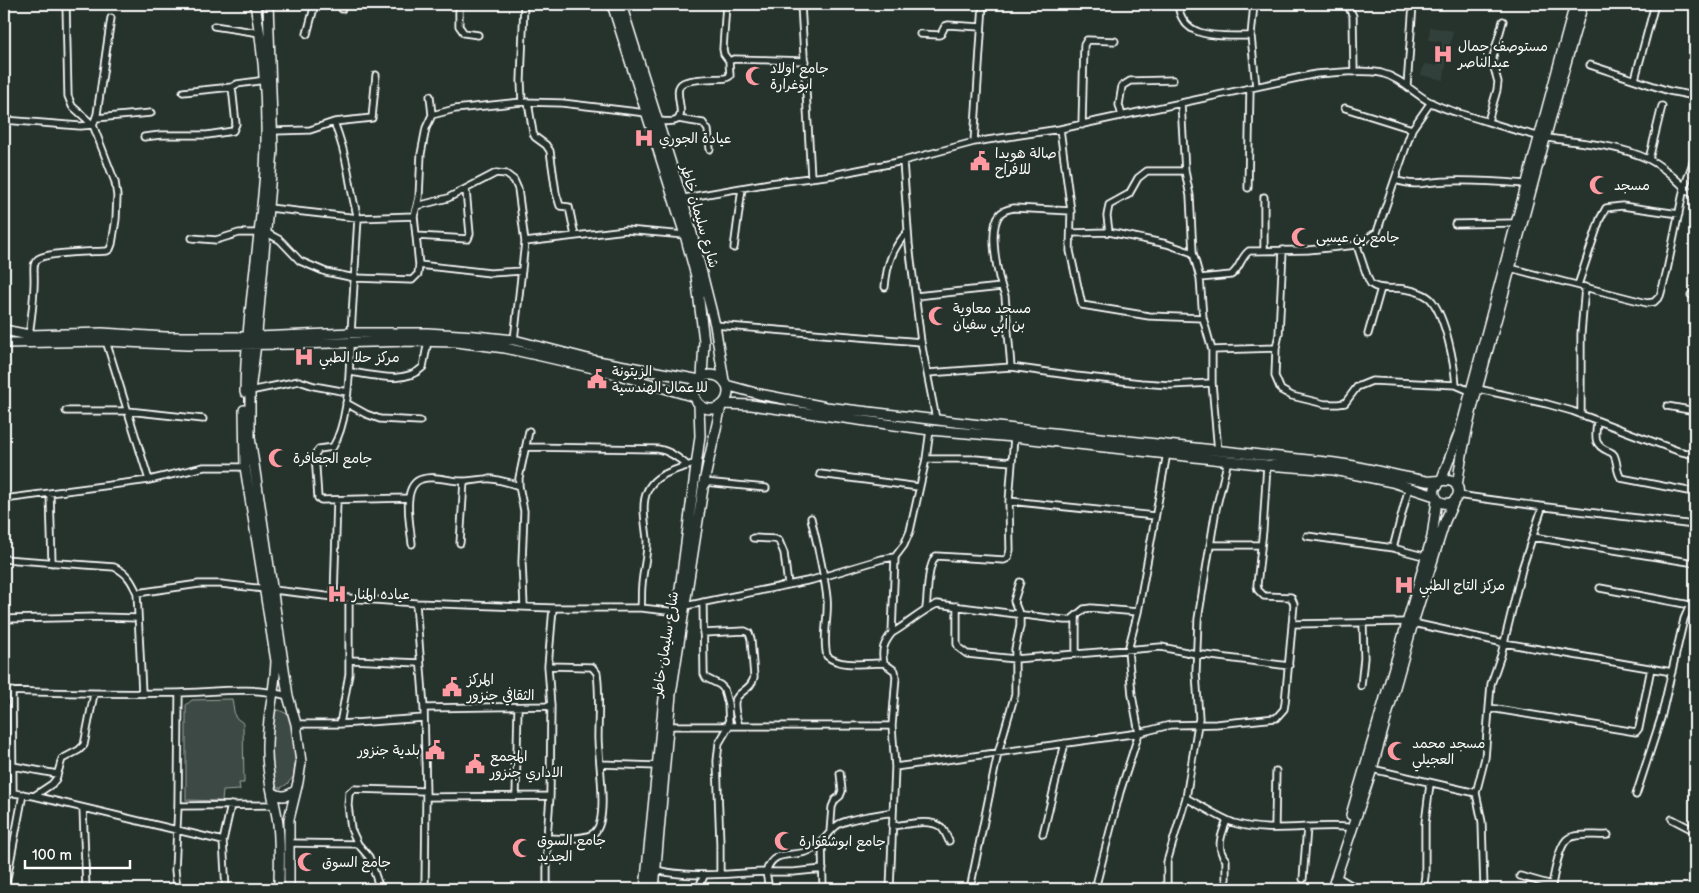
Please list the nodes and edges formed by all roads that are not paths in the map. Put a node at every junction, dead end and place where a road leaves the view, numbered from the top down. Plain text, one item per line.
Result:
1 (66, 4) edge
2 (255, 4) edge
3 (268, 4) edge
4 (315, 4) edge
5 (459, 4) edge
6 (524, 4) edge
7 (612, 4) edge
8 (621, 4) edge
9 (726, 4) edge
10 (801, 4) edge
11 (983, 4) edge
12 (1178, 4) edge
13 (1254, 4) edge
14 (1346, 4) edge
15 (1412, 4) edge
16 (1575, 4) edge
17 (1583, 4) edge
18 (1655, 4) edge
19 (111, 18) dead end
20 (1503, 21) dead end
21 (214, 26) dead end
22 (981, 27) junction
23 (260, 33) junction
24 (307, 34) dead end
25 (920, 34) dead end
26 (478, 35) dead end
27 (1251, 36) junction
28 (1114, 41) dead end
29 (730, 61) junction
30 (805, 61) junction
31 (1590, 65) dead end
32 (1354, 72) junction
33 (376, 75) dead end
34 (1635, 79) junction
35 (265, 80) junction
36 (1173, 80) dead end
37 (1407, 86) junction
38 (232, 87) junction
39 (1253, 88) junction
40 (183, 92) dead end
41 (430, 96) dead end
42 (1695, 96) edge
43 (525, 102) junction
44 (1431, 102) junction
45 (1181, 104) junction
46 (1662, 106) dead end
47 (1345, 108) dead end
48 (151, 113) dead end
49 (646, 113) junction
50 (432, 116) junction
51 (1122, 116) junction
52 (96, 118) junction
53 (678, 119) junction
54 (4, 120) edge
55 (657, 121) junction
56 (334, 122) junction
57 (1488, 122) junction
58 (1082, 125) junction
59 (93, 126) junction
60 (1060, 129) junction
61 (1412, 129) junction
62 (273, 131) junction
63 (144, 137) dead end
64 (1542, 137) junction
65 (974, 142) junction
66 (710, 149) dead end
67 (1695, 157) edge
68 (1649, 159) junction
69 (903, 161) junction
70 (1185, 171) junction
71 (811, 177) junction
72 (1396, 180) junction
73 (1526, 184) junction
74 (742, 188) junction
75 (1248, 188) dead end
76 (1684, 188) junction
77 (466, 190) junction
78 (1695, 196) edge
79 (1264, 197) dead end
80 (678, 199) junction
81 (417, 206) junction
82 (269, 208) junction
83 (1071, 211) junction
84 (1679, 214) junction
85 (414, 216) junction
86 (358, 218) junction
87 (1515, 223) junction
88 (1455, 224) dead end
89 (908, 230) junction
90 (1109, 232) junction
91 (263, 233) junction
92 (1072, 233) junction
93 (685, 235) junction
94 (416, 236) junction
95 (575, 236) junction
96 (192, 238) dead end
97 (525, 242) junction
98 (1357, 245) junction
99 (734, 248) dead end
100 (1264, 250) junction
101 (1283, 250) junction
102 (1194, 253) junction
103 (420, 264) junction
104 (1510, 268) junction
105 (522, 271) junction
106 (355, 278) junction
107 (1200, 278) junction
108 (1578, 285) junction
109 (885, 287) dead end
110 (1585, 287) junction
111 (1001, 288) junction
112 (1381, 288) junction
113 (916, 296) junction
114 (1203, 318) junction
115 (715, 325) junction
116 (4, 330) edge
117 (351, 333) junction
118 (1368, 334) dead end
119 (29, 335) junction
120 (253, 340) junction
121 (514, 340) junction
122 (106, 341) junction
123 (428, 341) junction
124 (921, 342) junction
125 (4, 343) edge
126 (350, 343) junction
127 (1276, 348) junction
128 (1212, 350) junction
129 (1011, 367) junction
130 (350, 372) junction
131 (928, 373) junction
132 (701, 379) junction
133 (725, 383) junction
134 (1212, 383) junction
135 (1456, 385) junction
136 (1474, 390) junction
137 (250, 391) junction
138 (347, 392) junction
139 (697, 400) junction
140 (346, 403) junction
141 (722, 405) junction
142 (1667, 406) dead end
143 (66, 411) dead end
144 (128, 411) junction
145 (1695, 411) edge
146 (1582, 415) junction
147 (203, 419) dead end
148 (936, 419) junction
149 (420, 421) dead end
150 (1597, 421) junction
151 (930, 430) junction
152 (529, 431) dead end
153 (1014, 437) junction
154 (526, 448) junction
155 (1218, 450) junction
156 (1167, 453) junction
157 (1695, 455) edge
158 (926, 459) junction
159 (1228, 460) junction
160 (1012, 462) junction
161 (693, 465) junction
162 (1267, 465) junction
163 (245, 467) junction
164 (820, 474) dead end
165 (149, 480) junction
166 (1441, 481) junction
167 (464, 482) junction
168 (704, 482) junction
169 (519, 486) junction
170 (919, 487) junction
171 (1409, 487) junction
172 (766, 488) dead end
173 (1692, 490) dead end
174 (50, 494) junction
175 (1457, 494) junction
176 (408, 498) junction
177 (1436, 498) junction
178 (4, 499) edge
179 (337, 500) junction
180 (1009, 501) junction
181 (1542, 508) junction
182 (1155, 516) junction
183 (811, 518) dead end
184 (1695, 525) edge
185 (1307, 536) dead end
186 (1533, 537) junction
187 (753, 538) dead end
188 (460, 543) dead end
189 (412, 544) dead end
190 (1210, 545) junction
191 (1261, 545) junction
192 (1393, 548) junction
193 (895, 557) junction
194 (1427, 557) junction
195 (4, 559) edge
196 (52, 563) junction
197 (1695, 563) edge
198 (824, 576) junction
199 (1020, 582) dead end
200 (788, 585) junction
201 (263, 588) junction
202 (1600, 588) dead end
203 (273, 589) junction
204 (137, 592) junction
205 (334, 597) junction
206 (349, 598) junction
207 (703, 602) junction
208 (416, 603) junction
209 (1692, 605) edge
210 (524, 606) junction
211 (957, 606) junction
212 (553, 608) junction
213 (641, 608) junction
214 (926, 608) junction
215 (681, 609) junction
216 (1138, 612) junction
217 (1020, 616) junction
218 (1076, 617) junction
219 (138, 618) junction
220 (4, 619) edge
221 (1363, 622) junction
222 (1410, 623) junction
223 (1292, 624) junction
224 (703, 633) junction
225 (892, 633) junction
226 (1504, 642) junction
227 (1128, 650) junction
228 (1076, 654) junction
229 (1196, 654) junction
230 (1015, 659) junction
231 (350, 660) junction
232 (420, 663) junction
233 (884, 663) junction
234 (548, 666) junction
235 (1289, 666) junction
236 (1651, 668) junction
237 (1672, 672) junction
238 (1361, 686) dead end
239 (4, 691) edge
240 (12, 692) junction
241 (142, 693) junction
242 (179, 693) junction
243 (272, 693) junction
244 (94, 694) junction
245 (288, 696) junction
246 (551, 706) junction
247 (518, 707) junction
248 (424, 708) junction
249 (1490, 708) junction
250 (424, 718) junction
251 (296, 724) junction
252 (340, 724) junction
253 (1197, 725) junction
254 (668, 726) junction
255 (729, 726) junction
256 (739, 726) junction
257 (892, 726) junction
258 (1138, 733) junction
259 (1065, 744) junction
260 (998, 753) junction
261 (600, 764) junction
262 (13, 766) junction
263 (658, 766) junction
264 (895, 767) junction
265 (1372, 769) junction
266 (1276, 771) dead end
267 (840, 773) dead end
268 (57, 774) junction
269 (1430, 784) junction
270 (296, 791) junction
271 (272, 792) junction
272 (13, 793) junction
273 (1476, 793) junction
274 (24, 794) junction
275 (426, 794) junction
276 (1636, 795) dead end
277 (34, 796) junction
278 (516, 796) junction
279 (550, 796) junction
280 (4, 797) edge
281 (1186, 798) junction
282 (231, 805) junction
283 (274, 805) junction
284 (178, 806) junction
285 (83, 808) junction
286 (893, 812) junction
287 (1672, 819) dead end
288 (1227, 820) junction
289 (892, 826) junction
290 (1347, 827) junction
291 (1276, 828) junction
292 (1307, 828) junction
293 (176, 831) junction
294 (1695, 831) edge
295 (830, 832) junction
296 (1043, 834) dead end
297 (1608, 835) dead end
298 (547, 838) junction
299 (822, 840) junction
300 (223, 841) junction
301 (949, 842) dead end
302 (288, 843) junction
303 (358, 844) junction
304 (823, 869) junction
305 (656, 870) junction
306 (766, 872) junction
307 (720, 874) junction
308 (704, 876) junction
309 (1336, 876) junction
310 (1520, 876) dead end
311 (1226, 879) dead end
312 (1303, 879) dead end
313 (1167, 885) dead end
314 (1552, 887) edge
315 (5, 889) edge
316 (86, 889) edge
317 (177, 889) edge
318 (226, 889) edge
319 (279, 889) edge
320 (289, 889) edge
321 (380, 889) edge
322 (425, 889) edge
323 (547, 889) edge
324 (646, 889) edge
325 (654, 889) edge
326 (698, 889) edge
327 (770, 889) edge
328 (823, 889) edge
329 (890, 889) edge
330 (970, 889) edge
331 (1094, 889) edge
332 (1327, 889) edge
333 (1332, 889) edge
334 (1358, 889) edge
335 (1368, 889) edge
336 (1423, 889) edge
337 (1484, 889) edge

1 - 59 street
2 - 23 main road
3 - 62 main road
4 - 24 street
5 - 26 street
6 - 43 street
7 - 49 main road, شارع سليمان خاطر
8 - 55 main road, شارع سليمان خاطر
9 - 29 street
10 - 30 street
11 - 22 street
12 - 27 street
13 - 27 street
14 - 32 street
15 - 37 street
16 - 64 main road
17 - 64 main road
18 - 34 street
19 - 52 street
20 - 57 street
21 - 23 street
22 - 25 street
22 - 65 street
23 - 35 main road
27 - 39 street
28 - 58 street
29 - 30 street
29 - 53 street
30 - 71 street
31 - 34 street
32 - 37 street
32 - 39 street
33 - 56 street
34 - 42 street
35 - 38 street
35 - 91 main road
36 - 51 street
37 - 44 street
38 - 40 street
38 - 63 street
39 - 45 street
39 - 75 street
41 - 50 street
43 - 49 street
43 - 50 street
43 - 95 street
44 - 57 street
44 - 61 street
45 - 51 street
45 - 70 street
46 - 68 street
47 - 61 street
48 - 52 street
49 - 80 main road, شارع سليمان خاطر
50 - 81 street
51 - 58 street
52 - 59 street
53 - 55 street
53 - 66 street
54 - 59 street
55 - 80 main road, شارع سليمان خاطر
56 - 62 street
56 - 86 street
57 - 64 street
58 - 60 street
59 - 119 street
60 - 65 street
60 - 83 street
61 - 72 street
62 - 82 main road
64 - 68 street
64 - 73 main road
64 - 104 main road
65 - 69 street
67 - 76 street
68 - 76 street
69 - 71 street
69 - 89 street
70 - 90 street
70 - 102 street
71 - 74 street
72 - 73 street
72 - 98 street
73 - 87 main road
74 - 80 street
74 - 99 street
76 - 78 street
76 - 84 street
77 - 81 street
77 - 94 street
77 - 97 street
79 - 100 street
80 - 93 main road, شارع سليمان خاطر
80 - 115 main road, شارع سليمان خاطر
81 - 85 street
82 - 86 street
82 - 91 main road
83 - 92 street
83 - 111 street
84 - 108 street
84 - 110 street
85 - 86 street
85 - 94 street
86 - 106 street
87 - 88 street
87 - 136 main road
89 - 109 street
89 - 113 street
90 - 92 street
90 - 102 street
91 - 96 street
91 - 106 street
91 - 120 main road
92 - 114 street
93 - 95 street
93 - 132 main road, شارع سليمان خاطر
94 - 103 street
95 - 97 street
97 - 105 street
98 - 101 street
98 - 112 street
100 - 101 street
100 - 107 street
101 - 127 street
102 - 107 street
103 - 105 street
103 - 106 street
104 - 108 street
104 - 136 main road
105 - 121 street
106 - 117 street
107 - 114 street
108 - 110 street
110 - 146 street
111 - 113 street
111 - 129 street
112 - 118 street
112 - 135 street
113 - 124 street
114 - 128 street
115 - 124 street
115 - 133 main road, شارع سليمان خاطر
116 - 119 main road
117 - 120 main road
117 - 121 main road
119 - 120 main road
120 - 122 main road
120 - 126 main road
120 - 137 main road
120 - 163 main road
121 - 132 main road
122 - 125 main road
122 - 144 street
123 - 126 main road
123 - 130 street
123 - 139 main road
124 - 131 street
126 - 130 street
127 - 128 street
127 - 135 street
128 - 134 street
129 - 131 street
129 - 134 street
130 - 138 street
131 - 148 street
132 - 133 main road
132 - 139 main road
133 - 141 main road
133 - 148 main road
134 - 155 street
135 - 136 street
136 - 146 street
136 - 166 main road
136 - 175 main road
137 - 138 street
137 - 203 main road
138 - 140 street
139 - 141 main road
139 - 161 main road, شارع سليمان خاطر
140 - 149 street
140 - 179 street
141 - 151 main road
141 - 168 main road, شارع سليمان خاطر
142 - 145 street
143 - 144 street
144 - 147 street
144 - 165 street
146 - 150 street
148 - 155 main road
150 - 157 street
150 - 173 street
151 - 153 main road
151 - 158 street
152 - 154 street
153 - 156 main road
153 - 160 street
154 - 161 street
154 - 169 street
155 - 166 main road
156 - 159 main road
156 - 182 street
158 - 160 street
158 - 170 street
159 - 162 main road
159 - 190 street
160 - 180 street
161 - 213 street
161 - 215 main road, شارع سليمان خاطر
162 - 171 main road
162 - 191 street
163 - 165 street
163 - 201 main road
164 - 170 street
165 - 174 street
166 - 175 main road
166 - 177 main road
167 - 169 street
167 - 176 street
167 - 188 street
168 - 172 street
168 - 215 main road, شارع سليمان خاطر
169 - 210 street
170 - 193 street
171 - 177 main road
171 - 192 street
174 - 178 street
174 - 196 street
175 - 177 main road
175 - 181 street
175 - 222 main road
176 - 179 street
176 - 189 street
177 - 194 main road
179 - 205 street
180 - 182 street
180 - 214 street
181 - 184 street
181 - 186 street
182 - 216 street
183 - 198 street
185 - 192 street
186 - 197 street
186 - 226 street
187 - 200 street
190 - 191 street
190 - 229 street
191 - 223 street
192 - 194 street
193 - 198 street
193 - 225 street
194 - 222 main road
195 - 196 street
196 - 204 street
198 - 200 street
198 - 233 street
199 - 217 street
200 - 207 street
201 - 203 street
201 - 204 street
201 - 243 main road
202 - 209 street
203 - 205 street
203 - 245 main road
204 - 219 street
205 - 206 street
206 - 208 street
206 - 231 street
207 - 215 street
207 - 224 street
208 - 210 street
208 - 232 street
209 - 237 street
210 - 212 street
211 - 214 street
211 - 217 street
211 - 230 street
212 - 213 street
212 - 234 street
213 - 215 street
214 - 225 street
215 - 254 main road, شارع سليمان خاطر
215 - 263 main road, شارع سليمان خاطر
216 - 218 street
216 - 227 street
217 - 218 street
217 - 230 street
218 - 228 street
219 - 220 street
219 - 241 street
221 - 222 street
221 - 223 street
221 - 238 street
222 - 226 street
222 - 265 main road
222 - 290 main road
223 - 235 street
224 - 255 street
224 - 256 street
225 - 233 street
226 - 236 street
226 - 249 street
227 - 228 street
227 - 229 street
227 - 258 street
228 - 230 street
229 - 235 street
229 - 253 street
230 - 260 street
231 - 232 street
231 - 252 street
232 - 248 street
233 - 257 street
234 - 246 street
234 - 261 street
235 - 253 street
236 - 237 street
236 - 249 street
237 - 276 street
239 - 240 street
240 - 244 street
240 - 262 street
241 - 242 street
241 - 244 street
242 - 243 street
242 - 284 street
243 - 245 street
243 - 271 main road
244 - 268 street
245 - 251 main road
246 - 247 street
246 - 279 street
247 - 248 street
247 - 278 street
248 - 250 street
249 - 273 street
250 - 252 street
250 - 275 street
251 - 252 street
251 - 270 main road
253 - 258 street
253 - 281 street
254 - 255 street
254 - 305 main road, شارع سليمان خاطر
255 - 256 street
255 - 307 street
256 - 257 street
257 - 264 street
258 - 259 street
258 - 331 street
259 - 260 street
259 - 296 street
260 - 264 street
260 - 330 street
261 - 263 street
261 - 298 street
262 - 268 street
262 - 272 street
263 - 324 main road, شارع سليمان خاطر
264 - 286 street
265 - 269 street
265 - 309 main road
266 - 291 street
267 - 295 street
268 - 277 street
269 - 273 street
269 - 336 street
270 - 271 main road
270 - 302 main road
271 - 283 main road
272 - 274 street
272 - 280 street
273 - 337 street
274 - 277 street
274 - 315 street
275 - 278 street
275 - 303 street
275 - 322 street
277 - 285 street
278 - 279 street
279 - 298 street
281 - 288 street
281 - 313 street
282 - 283 street
282 - 284 street
282 - 300 street
283 - 319 main road
284 - 293 street
285 - 293 street
285 - 316 street
286 - 289 street
286 - 295 street
287 - 294 street
288 - 291 street
288 - 311 street
289 - 301 street
289 - 329 street
290 - 292 street
290 - 332 main road
291 - 292 street
292 - 312 street
293 - 300 street
293 - 317 street
295 - 299 street
297 - 314 street
298 - 323 street
299 - 304 street
299 - 306 street
300 - 318 street
302 - 303 street
302 - 320 main road
303 - 321 street
304 - 306 street
304 - 328 street
305 - 308 street
305 - 325 main road, شارع سليمان خاطر
306 - 307 street
306 - 327 street
307 - 308 street
308 - 326 street
309 - 333 main road
309 - 334 street
310 - 314 street
334 - 335 street

